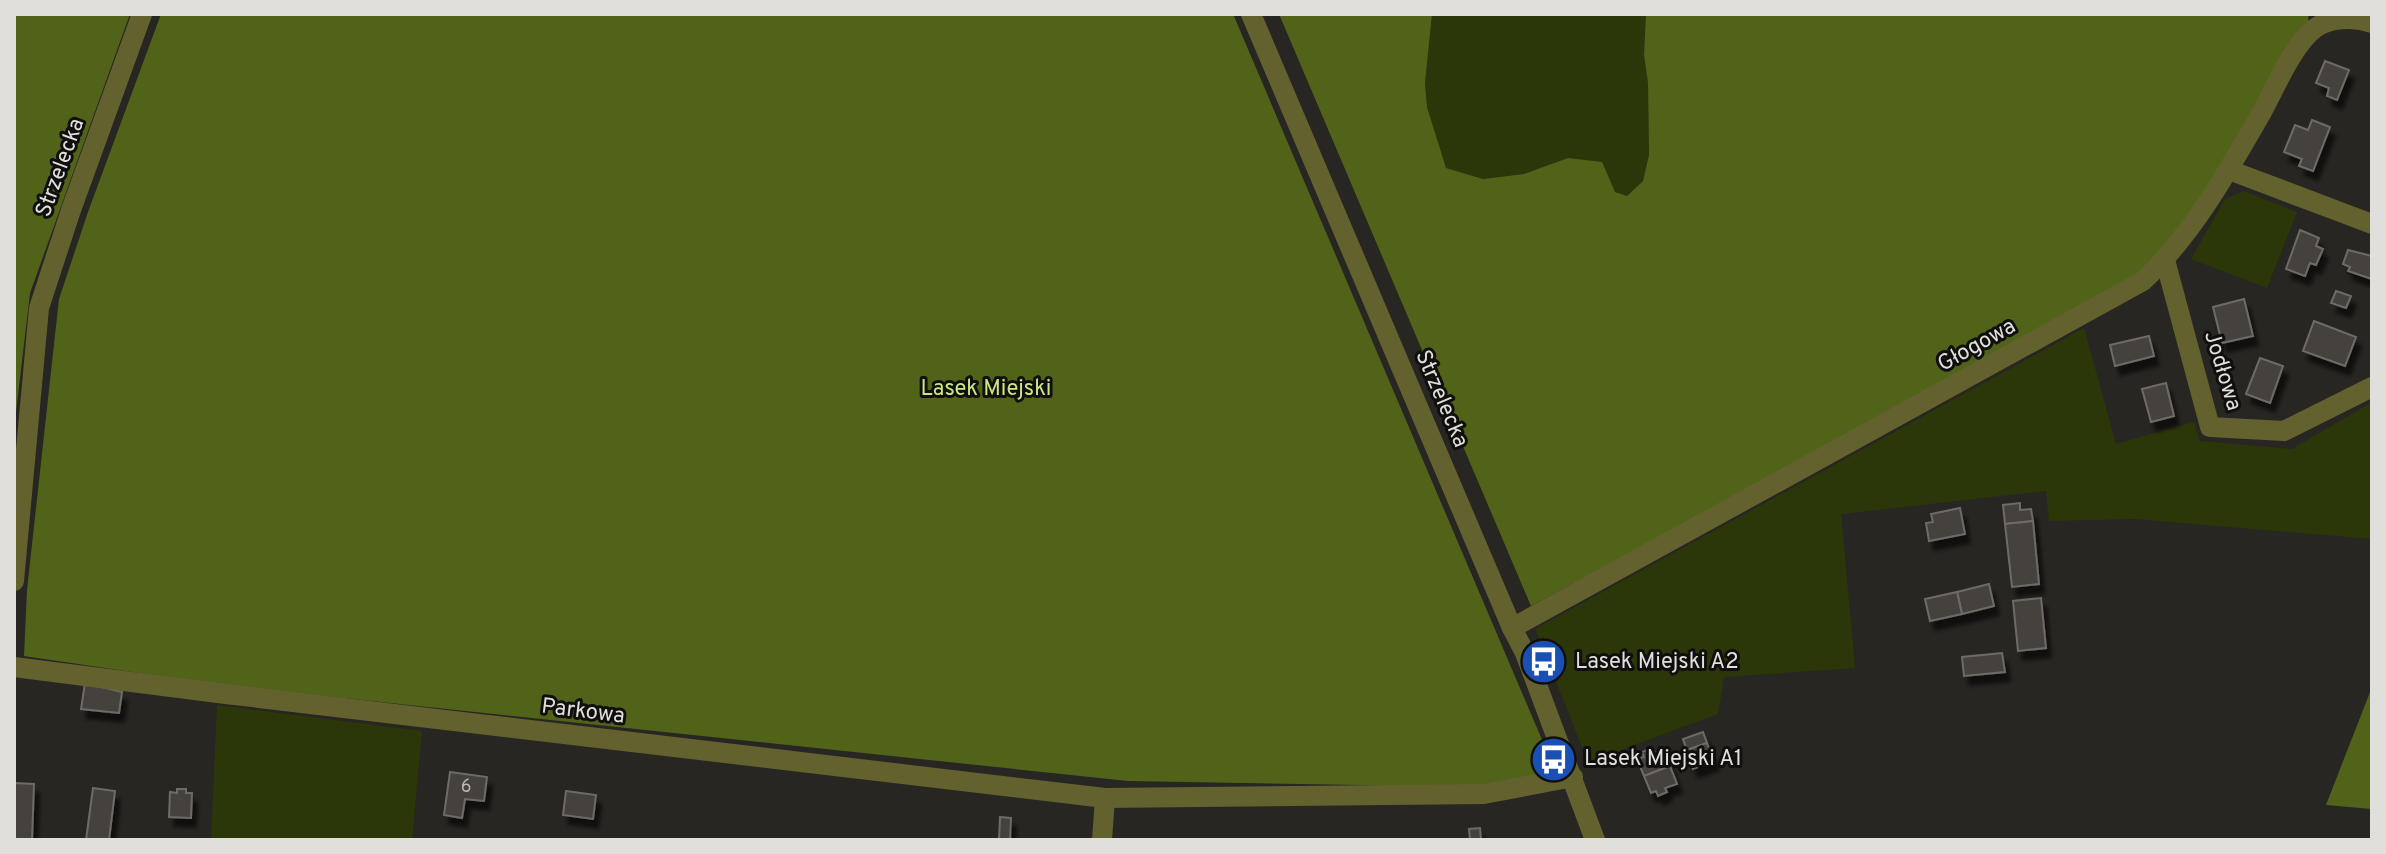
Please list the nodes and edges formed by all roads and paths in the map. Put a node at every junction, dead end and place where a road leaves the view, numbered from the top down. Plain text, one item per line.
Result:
1 (142, 14) edge
2 (1251, 14) edge
3 (2372, 23) edge
4 (2229, 170) junction
5 (2372, 224) edge
6 (2165, 260) junction
7 (2372, 387) edge
8 (14, 581) edge
9 (1512, 628) junction
10 (14, 667) edge
11 (1573, 777) junction
12 (1105, 798) junction
13 (1102, 840) edge
14 (1595, 840) edge

1 - 8 street, Strzelecka
2 - 9 street, Strzelecka
3 - 4 street, Głogowa
4 - 5 street
4 - 6 street, Głogowa
6 - 7 street, Jodłowa
6 - 9 street, Głogowa
9 - 11 street, Strzelecka
10 - 12 street, Parkowa
11 - 12 street, Parkowa
11 - 14 street, Strzelecka
12 - 13 street

